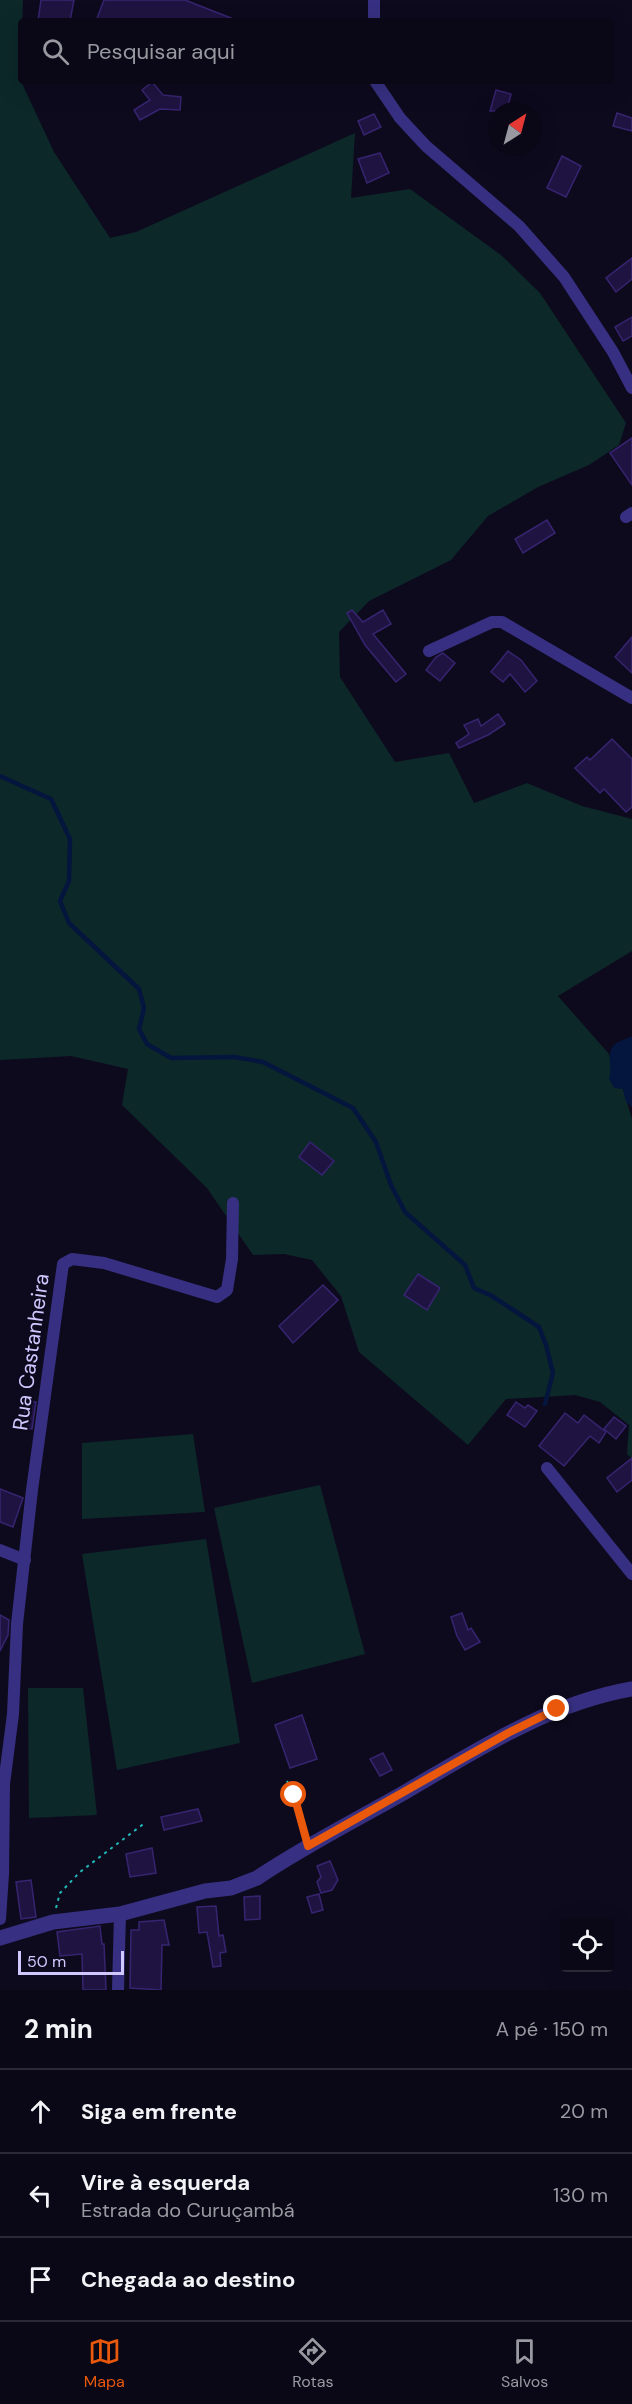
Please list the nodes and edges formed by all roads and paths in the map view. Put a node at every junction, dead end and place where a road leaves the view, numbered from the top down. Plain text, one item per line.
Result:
1 (374, 0) edge
2 (374, 18) edge
3 (377, 84) edge
4 (632, 388) edge
5 (429, 651) dead end
6 (632, 698) edge
7 (233, 1203) dead end
8 (547, 1468) dead end
9 (0, 1550) edge
10 (25, 1560) junction
11 (632, 1574) edge
12 (632, 1689) edge
13 (287, 1781) dead end
14 (2, 1788) edge
15 (146, 1822) dead end
16 (308, 1846) junction
17 (120, 1914) junction
18 (0, 1919) edge
19 (53, 1922) junction
20 (0, 1938) edge
21 (118, 1990) edge

1 - 2 street
3 - 4 street
5 - 6 street
7 - 10 street, Rua Castanheira
8 - 11 street
9 - 10 street
10 - 14 street, Rua Castanheira
12 - 16 street
13 - 16 path
14 - 18 street, Rua Castanheira
15 - 19 path
16 - 17 street
17 - 19 street
17 - 21 street
19 - 20 street

